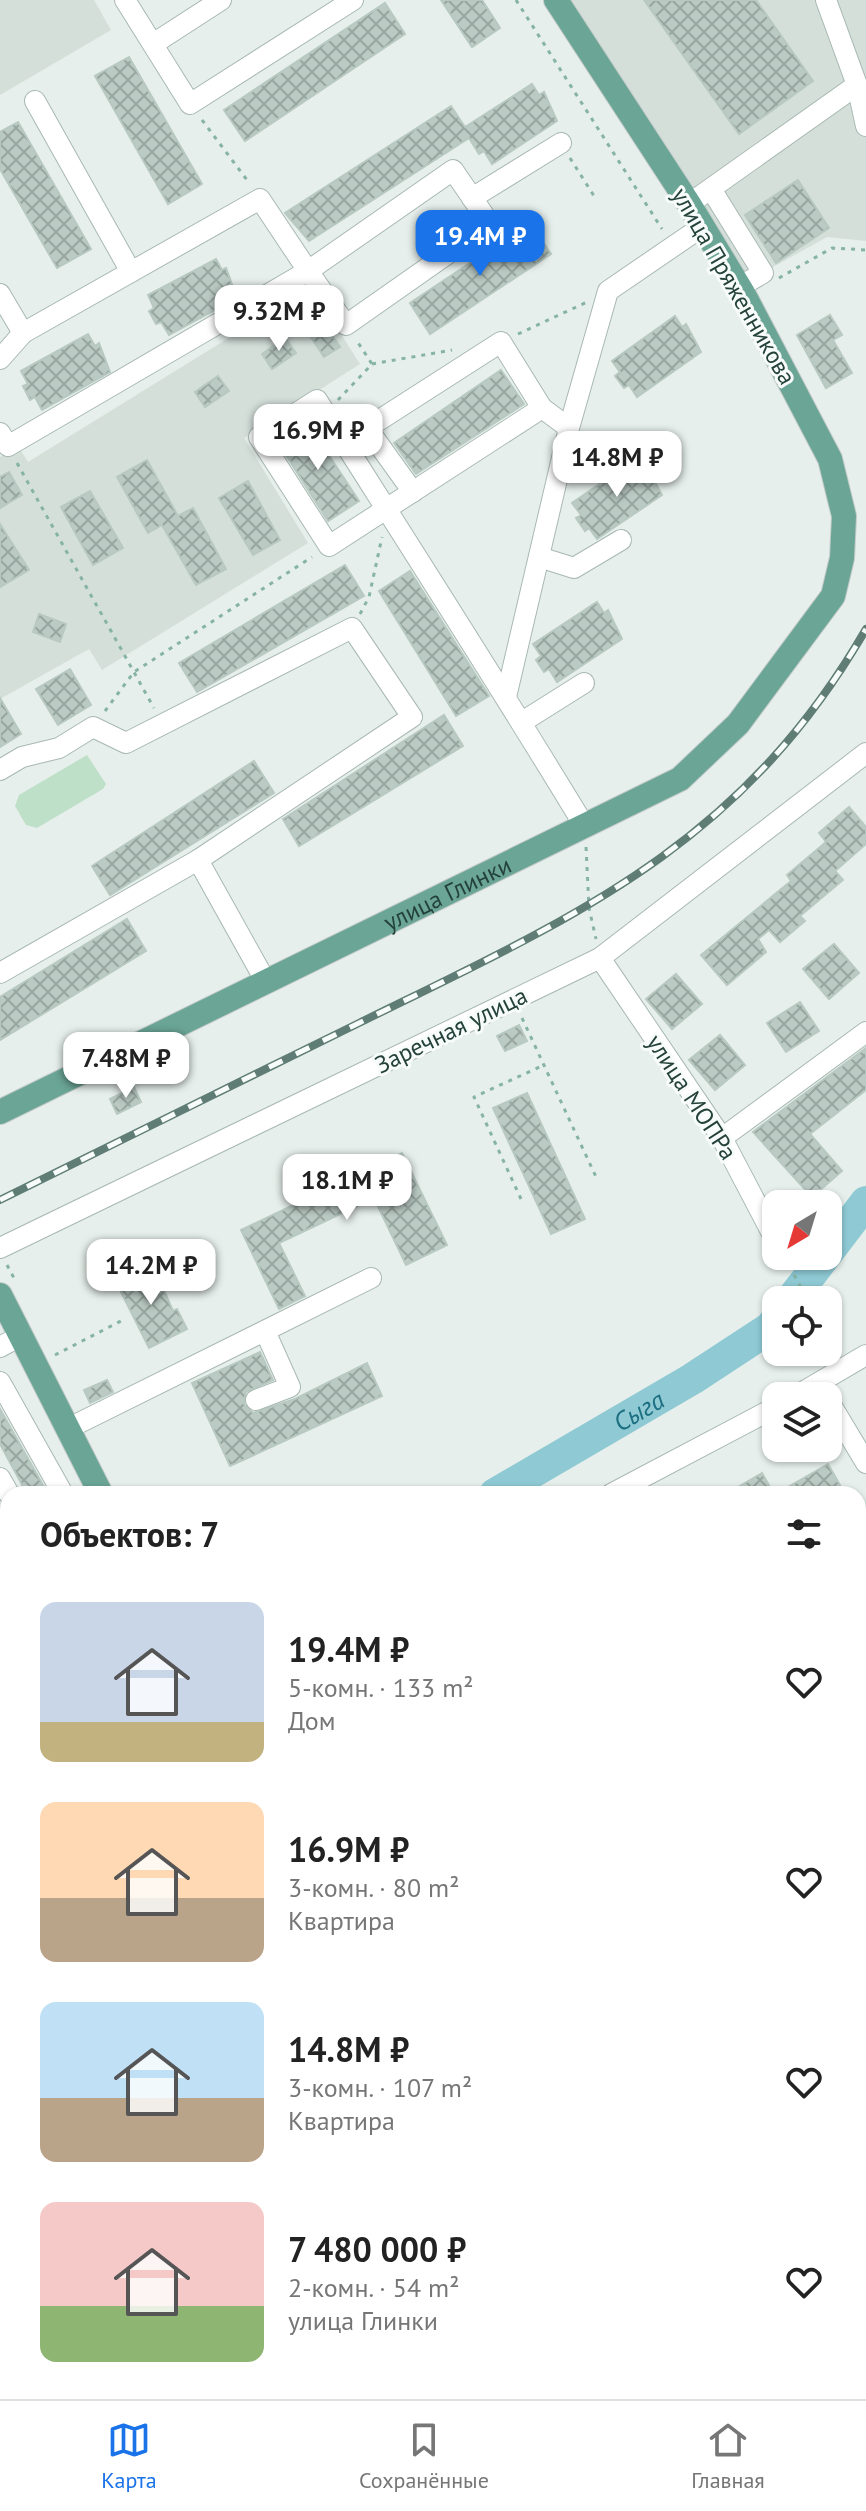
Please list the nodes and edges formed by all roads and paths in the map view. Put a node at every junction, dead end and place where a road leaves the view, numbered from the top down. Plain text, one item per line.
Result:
1 (125, 0) edge
2 (221, 0) edge
3 (353, 0) edge
4 (516, 0) edge
5 (556, 0) edge
6 (826, 0) edge
7 (153, 44) junction
8 (857, 85) junction
9 (35, 101) dead end
10 (190, 104) junction
11 (866, 126) edge
12 (561, 143) joint
13 (711, 189) junction
14 (594, 196) dead end
15 (472, 198) junction
16 (260, 199) junction
17 (689, 204) junction
18 (703, 226) junction
19 (673, 246) junction
20 (866, 250) edge
21 (308, 271) junction
22 (131, 272) junction
23 (777, 279) dead end
24 (739, 287) junction
25 (608, 291) junction
26 (0, 294) edge
27 (346, 325) junction
28 (23, 333) junction
29 (501, 342) junction
30 (458, 349) dead end
31 (0, 359) edge
32 (372, 364) junction
33 (542, 408) junction
34 (325, 413) junction
35 (569, 428) junction
36 (4, 439) edge
37 (413, 492) junction
38 (388, 509) junction
39 (621, 540) dead end
40 (329, 546) junction
41 (539, 557) junction
42 (833, 596) joint
43 (352, 628) junction
44 (134, 672) junction
45 (584, 683) dead end
46 (506, 697) junction
47 (522, 722) junction
48 (164, 725) junction
49 (93, 727) junction
50 (866, 753) edge
51 (0, 770) edge
52 (585, 827) junction
53 (198, 860) junction
54 (600, 958) junction
55 (0, 973) edge
56 (266, 982) junction
57 (514, 1000) junction
58 (866, 1032) edge
59 (544, 1065) junction
60 (0, 1112) edge
61 (722, 1138) junction
62 (597, 1179) dead end
63 (521, 1199) dead end
64 (762, 1215) edge
65 (0, 1248) edge
66 (371, 1278) dead end
67 (0, 1295) edge
68 (121, 1321) dead end
69 (265, 1331) junction
70 (22, 1335) junction
71 (0, 1347) edge
72 (866, 1355) edge
73 (37, 1364) junction
74 (0, 1382) edge
75 (837, 1382) edge
76 (256, 1400) dead end
77 (762, 1414) edge
78 (842, 1424) edge
79 (69, 1428) junction
80 (866, 1463) edge
81 (58, 1486) edge
82 (97, 1486) edge
83 (626, 1486) edge

1 - 7 street
2 - 7 street
3 - 10 street
4 - 19 path
5 - 17 main road, улица Пряженникова
6 - 8 street
7 - 10 street
8 - 11 street
8 - 13 street
9 - 22 street
10 - 16 path
12 - 14 path
12 - 15 street
13 - 17 street
13 - 24 street
15 - 21 street
15 - 27 street
16 - 21 street
16 - 22 street
17 - 18 main road, улица Пряженникова
18 - 19 street
18 - 24 main road, улица Пряженникова
19 - 25 street
20 - 23 path
21 - 27 street
21 - 36 street
22 - 28 street
24 - 42 main road, улица Пряженникова
25 - 29 path
25 - 35 street
26 - 28 street
27 - 32 path
28 - 31 street
29 - 33 street
29 - 37 street
30 - 32 path
32 - 34 path
33 - 35 street
33 - 37 street
34 - 38 street
34 - 40 street
35 - 41 street
36 - 44 path
37 - 38 street
38 - 40 street
38 - 43 path
38 - 46 street
39 - 41 street
40 - 44 path
41 - 46 street
42 - 52 main road, улица Глинки
43 - 48 street
43 - 53 street
44 - 48 path
44 - 49 path
45 - 47 street
46 - 47 street
47 - 52 street
48 - 49 street
49 - 51 street
50 - 54 street, Заречная улица
52 - 54 path
52 - 56 main road, улица Глинки
53 - 55 street
53 - 56 street
54 - 57 street, Заречная улица
54 - 61 street, улица МОПРа
56 - 60 main road, улица Глинки
57 - 59 path
57 - 65 street, Заречная улица
58 - 61 street
59 - 62 path
59 - 63 path
61 - 64 street, улица МОПРа
66 - 69 street
67 - 70 main road
68 - 73 path
69 - 76 street
69 - 79 street
70 - 71 street
70 - 73 main road
72 - 75 street
73 - 79 main road
74 - 81 street
77 - 83 street
78 - 80 street
79 - 82 main road

